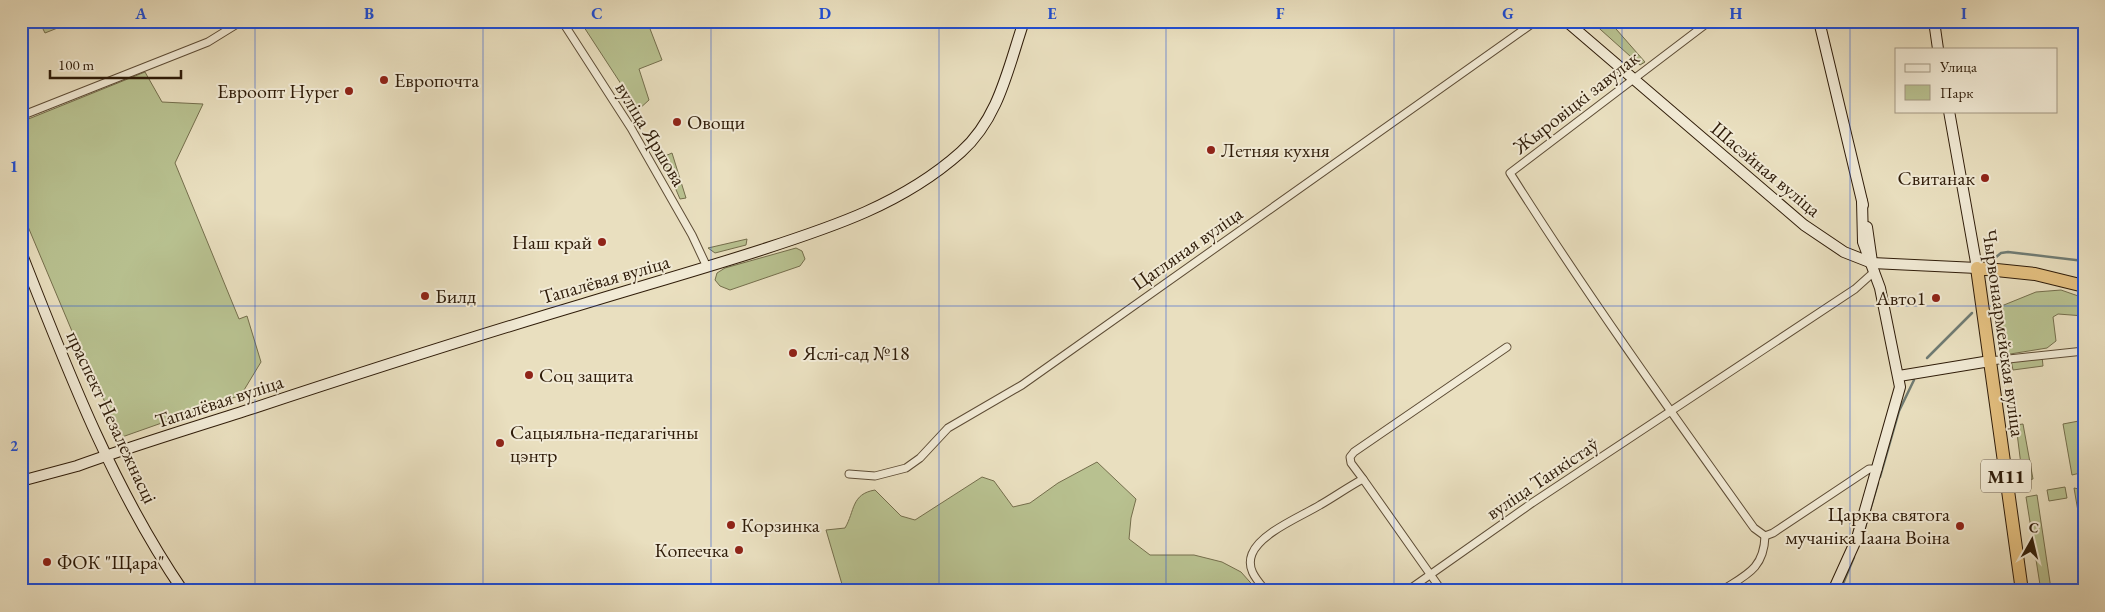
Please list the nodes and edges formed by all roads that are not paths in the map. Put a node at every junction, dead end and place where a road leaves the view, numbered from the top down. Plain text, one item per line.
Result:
1 (242, 21) edge
2 (562, 21) edge
3 (1024, 21) edge
4 (1536, 21) edge
5 (1566, 21) edge
6 (1710, 21) edge
7 (1820, 21) edge
8 (1934, 21) edge
9 (1938, 48) edge
10 (1634, 79) junction
11 (1949, 112) edge
12 (21, 116) edge
13 (21, 252) edge
14 (707, 267) junction
15 (1874, 267) junction
16 (1977, 268) junction
17 (2084, 286) edge
18 (1507, 347) dead end
19 (2084, 351) edge
20 (1990, 361) junction
21 (1899, 376) junction
22 (1673, 412) junction
23 (106, 455) junction
24 (1878, 469) junction
25 (850, 474) dead end
26 (1363, 479) junction
27 (21, 481) edge
28 (1765, 536) junction
29 (1431, 574) junction
30 (183, 591) edge
31 (1266, 591) edge
32 (1407, 591) edge
33 (1442, 591) edge
34 (1721, 591) edge
35 (1833, 591) edge
36 (2022, 591) edge

1 - 12 street
2 - 14 street, вуліца Яршова
3 - 14 main road, Тапалёвая вуліца
4 - 25 street, Цагляная вуліца
5 - 10 main road, Шасэйная вуліца
6 - 10 street, Жыровіцкі завулак
7 - 15 main road
8 - 9 main road
10 - 15 main road, Шасэйная вуліца
10 - 22 street, Жыровіцкі завулак
11 - 16 main road, Чырвонаармейская вуліца
13 - 23 main road, праспект Незалежнасці
14 - 23 main road, Тапалёвая вуліца
15 - 16 main road, Шасэйная вуліца
15 - 21 main road
15 - 22 street, вуліца Танкістаў
16 - 17 highway
16 - 20 highway, Чырвонаармейская вуліца / М11
18 - 26 street
19 - 20 street
20 - 21 main road
20 - 36 highway, Чырвонаармейская вуліца / М11
21 - 24 main road
22 - 28 street
22 - 29 street, вуліца Танкістаў
23 - 27 main road, Тапалёвая вуліца
23 - 30 main road, праспект Незалежнасці
24 - 28 street
24 - 35 main road
26 - 29 street
26 - 31 street
28 - 34 street
29 - 32 street, вуліца Танкістаў
29 - 33 street

